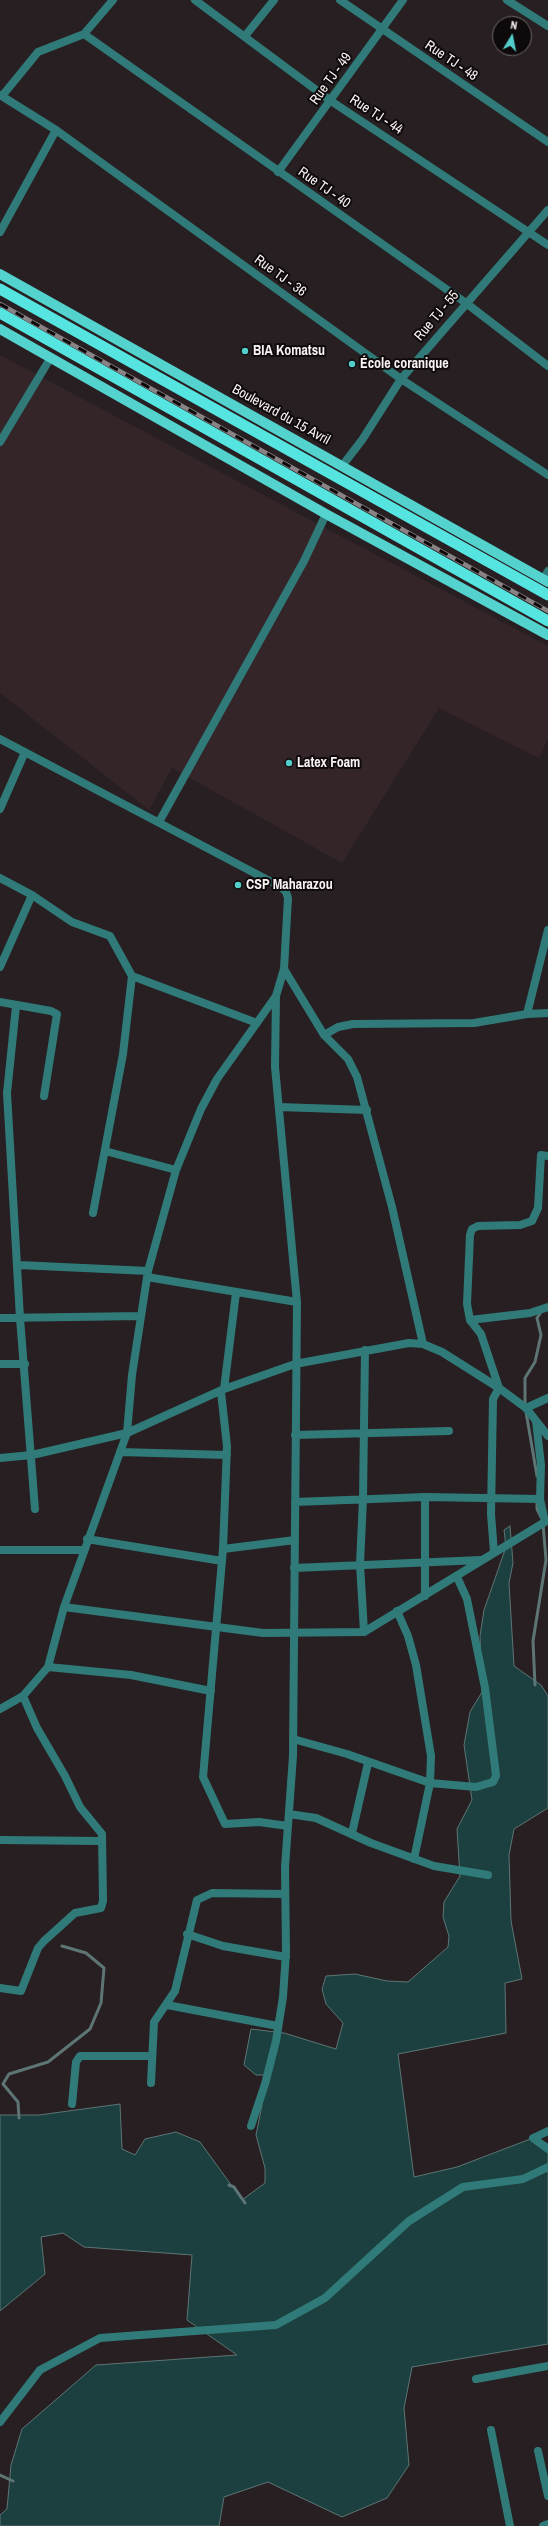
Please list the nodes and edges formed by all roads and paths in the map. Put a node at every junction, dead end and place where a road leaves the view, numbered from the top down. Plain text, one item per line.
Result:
1 (195, 0) edge
2 (274, 0) edge
3 (340, 0) edge
4 (403, 0) edge
5 (507, 0) edge
6 (109, 1) edge
7 (548, 26) edge
8 (382, 30) junction
9 (84, 34) junction
10 (245, 36) junction
11 (1, 96) edge
12 (331, 101) junction
13 (56, 130) junction
14 (548, 142) edge
15 (278, 172) junction
16 (548, 210) edge
17 (528, 231) junction
18 (0, 232) edge
19 (548, 245) edge
20 (0, 274) edge
21 (0, 289) edge
22 (466, 303) junction
23 (0, 313) edge
24 (0, 329) edge
25 (51, 357) junction
26 (548, 366) edge
27 (401, 379) junction
28 (0, 442) edge
29 (342, 466) junction
30 (548, 474) edge
31 (326, 514) junction
32 (546, 578) edge
33 (548, 595) edge
34 (548, 621) edge
35 (548, 635) edge
36 (0, 739) edge
37 (25, 752) junction
38 (0, 809) edge
39 (158, 822) junction
40 (0, 878) edge
41 (32, 895) junction
42 (548, 930) edge
43 (0, 967) edge
44 (284, 969) junction
45 (132, 976) junction
46 (276, 996) junction
47 (0, 1002) edge
48 (16, 1006) junction
49 (548, 1013) edge
50 (527, 1014) junction
51 (257, 1023) junction
52 (324, 1035) junction
53 (44, 1096) dead end
54 (278, 1107) junction
55 (366, 1110) junction
56 (105, 1151) junction
57 (548, 1156) edge
58 (176, 1170) junction
59 (93, 1213) dead end
60 (19, 1265) junction
61 (148, 1274) junction
62 (236, 1293) junction
63 (297, 1302) junction
64 (548, 1307) edge
65 (141, 1316) junction
66 (0, 1318) edge
67 (20, 1318) junction
68 (470, 1320) junction
69 (423, 1344) junction
70 (365, 1350) junction
71 (0, 1364) edge
72 (25, 1364) junction
73 (295, 1364) junction
74 (499, 1388) junction
75 (222, 1390) junction
76 (548, 1398) edge
77 (526, 1408) junction
78 (536, 1421) junction
79 (449, 1431) dead end
80 (364, 1432) junction
81 (127, 1433) junction
82 (295, 1435) junction
83 (548, 1436) edge
84 (120, 1452) junction
85 (32, 1455) junction
86 (227, 1455) junction
87 (0, 1458) edge
88 (426, 1498) junction
89 (491, 1498) junction
90 (363, 1499) junction
91 (540, 1499) junction
92 (295, 1502) junction
93 (36, 1509) dead end
94 (547, 1520) edge
95 (87, 1539) junction
96 (295, 1540) junction
97 (223, 1549) junction
98 (0, 1550) edge
99 (84, 1550) junction
100 (494, 1552) junction
101 (482, 1560) junction
102 (222, 1561) junction
103 (424, 1562) junction
104 (360, 1564) junction
105 (294, 1568) junction
106 (457, 1577) junction
107 (425, 1596) junction
108 (64, 1607) junction
109 (397, 1611) junction
110 (217, 1626) junction
111 (364, 1632) junction
112 (294, 1634) junction
113 (48, 1667) junction
114 (210, 1691) junction
115 (23, 1696) junction
116 (0, 1709) edge
117 (293, 1739) junction
118 (368, 1763) junction
119 (430, 1783) junction
120 (289, 1814) junction
121 (288, 1826) junction
122 (352, 1833) junction
123 (0, 1840) edge
124 (102, 1841) junction
125 (414, 1859) junction
126 (488, 1875) dead end
127 (285, 1894) junction
128 (187, 1934) junction
129 (286, 1957) junction
130 (0, 1988) edge
131 (167, 2005) junction
132 (278, 2026) junction
133 (151, 2056) junction
134 (151, 2083) dead end
135 (72, 2104) dead end
136 (251, 2126) dead end
137 (548, 2131) edge
138 (548, 2149) edge
139 (548, 2167) edge
140 (548, 2366) edge
141 (476, 2379) dead end
142 (0, 2422) edge
143 (491, 2430) dead end
144 (538, 2451) dead end
145 (548, 2496) edge
146 (548, 2524) edge
147 (510, 2526) edge
148 (543, 2526) edge

1 - 10 street, Rue TJ - 44
2 - 10 street
3 - 8 street, Rue TJ - 48
4 - 8 street, Rue TJ - 49
5 - 7 street
6 - 9 street
8 - 12 street, Rue TJ - 49
8 - 14 street, Rue TJ - 48
9 - 11 street
9 - 15 street, Rue TJ - 40
10 - 12 street, Rue TJ - 44
11 - 13 street, Rue TJ - 36
12 - 15 street, Rue TJ - 49
12 - 17 street, Rue TJ - 44
13 - 18 street
13 - 27 street, Rue TJ - 36
15 - 22 street, Rue TJ - 40
16 - 17 street, Rue TJ - 55
17 - 19 street, Rue TJ - 44
17 - 22 street, Rue TJ - 55
20 - 29 main road, Boulevard du 15 Avril
21 - 33 highway, Boulevard du 15 Avril
22 - 26 street, Rue TJ - 40
22 - 27 street, Rue TJ - 55
23 - 34 highway
24 - 25 main road
25 - 28 street
25 - 31 main road
27 - 29 street, Rue TJ - 55
27 - 30 street, Rue TJ - 36
29 - 32 main road, Boulevard du 15 Avril
31 - 35 main road
31 - 39 street
36 - 37 street
37 - 38 street
37 - 39 street
39 - 44 street
40 - 41 street
41 - 43 street
41 - 45 street
42 - 50 street
44 - 46 street
44 - 52 street
45 - 51 street
45 - 56 street
46 - 51 street
46 - 54 street
47 - 48 street
48 - 53 street
48 - 60 street
49 - 50 street
50 - 52 street
51 - 58 street
52 - 55 street
54 - 55 street
54 - 63 street
55 - 69 street
56 - 58 street
56 - 59 street
57 - 68 street
58 - 61 street
60 - 61 street
60 - 67 street
61 - 62 street
61 - 65 street
62 - 63 street
62 - 75 street
63 - 73 street
64 - 68 street
65 - 67 street
65 - 81 street
66 - 67 street
67 - 72 street
68 - 74 street
69 - 70 street
69 - 74 street
70 - 73 street
70 - 80 street
71 - 72 street
72 - 85 street
73 - 75 street
73 - 82 street
74 - 77 street
74 - 89 street
75 - 81 street
75 - 86 street
76 - 77 street
77 - 78 street
78 - 83 street
78 - 91 street
79 - 80 street
80 - 82 street
80 - 90 street
81 - 84 street
81 - 85 street
82 - 92 street
84 - 86 street
84 - 95 street
85 - 87 street
85 - 93 street
86 - 97 street
88 - 89 street
88 - 90 street
88 - 103 street
89 - 91 street
89 - 100 street
90 - 92 street
90 - 104 street
91 - 94 street
92 - 96 street
94 - 100 street
95 - 99 street
95 - 102 street
96 - 97 street
96 - 105 street
97 - 102 street
98 - 99 street
99 - 108 street
100 - 101 street
101 - 103 street
101 - 106 street
102 - 110 street
103 - 104 street
103 - 107 street
104 - 105 street
104 - 111 street
105 - 112 street
106 - 107 street
106 - 119 street
107 - 109 street
108 - 110 street
108 - 113 street
109 - 111 street
109 - 119 street
110 - 112 street
110 - 114 street
111 - 112 street
112 - 117 street
113 - 114 street
113 - 115 street
114 - 121 street
115 - 116 street
115 - 124 street
117 - 118 street
117 - 120 street
118 - 119 street
118 - 122 street
119 - 125 street
120 - 121 street
120 - 122 street
121 - 127 street
122 - 125 street
123 - 124 street
124 - 130 street
125 - 126 street
127 - 128 street
127 - 129 street
128 - 129 street
128 - 131 street
129 - 132 street
131 - 132 street
131 - 133 street
132 - 136 street
133 - 134 street
133 - 135 street
137 - 138 street
139 - 142 street
140 - 141 street
143 - 147 street
144 - 145 street
146 - 148 street

